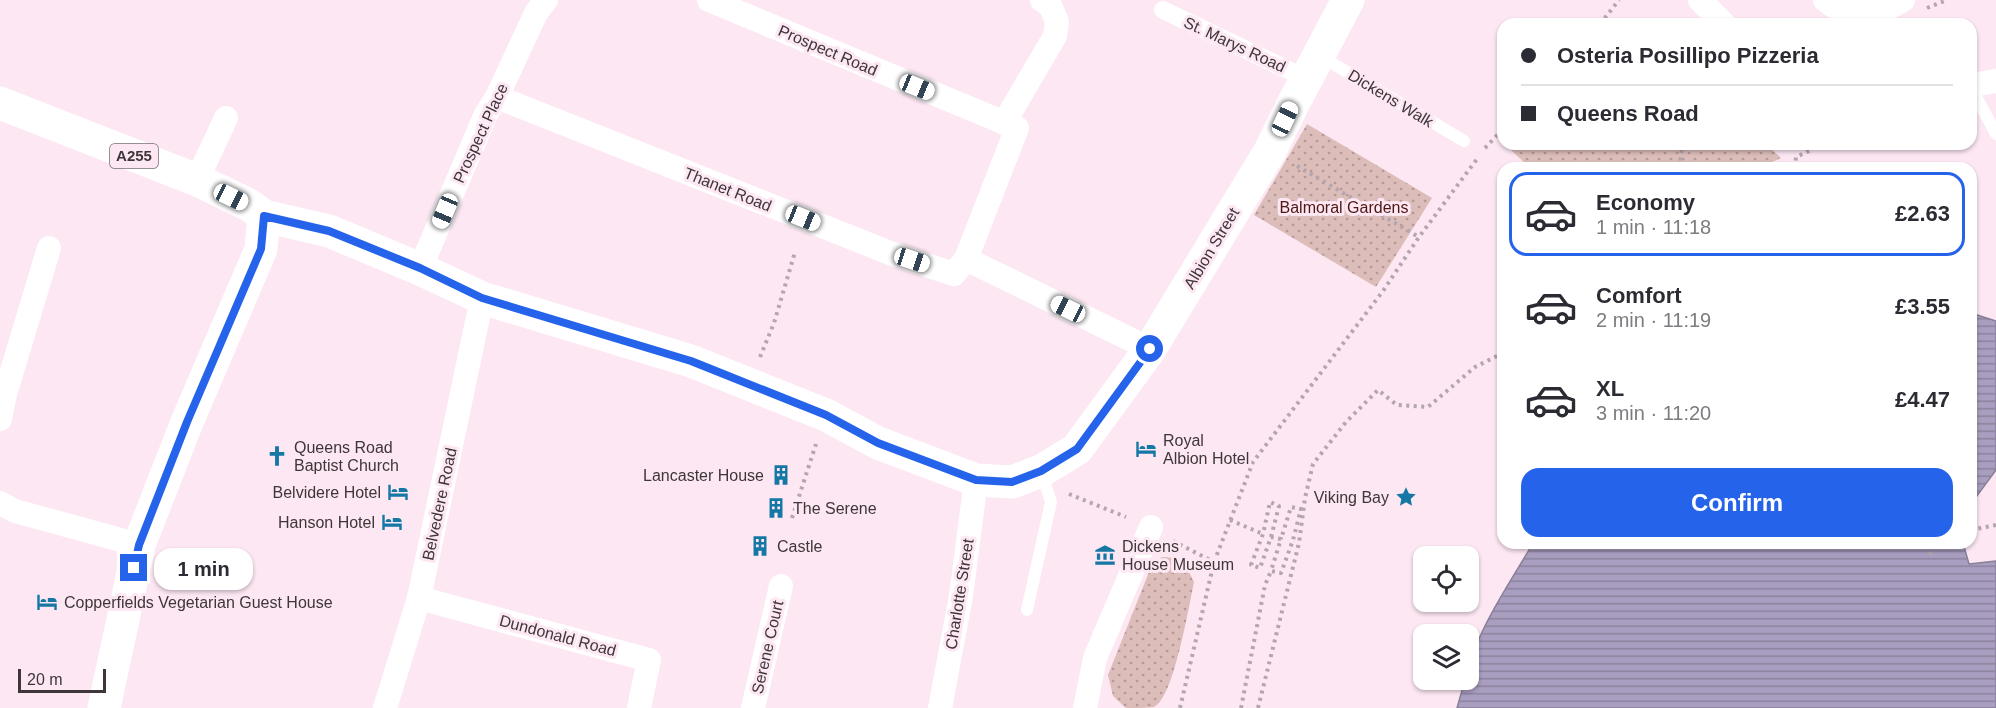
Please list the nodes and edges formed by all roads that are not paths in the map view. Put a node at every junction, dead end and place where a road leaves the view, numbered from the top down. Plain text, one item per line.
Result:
1 (546, 0) edge
2 (709, 0) edge
3 (1042, 0) edge
4 (1348, 0) edge
5 (1700, 0) edge
6 (1825, 0) edge
7 (1903, 0) edge
8 (1163, 10) dead end
9 (1718, 18) edge
10 (1313, 67) junction
11 (1996, 81) edge
12 (1977, 85) edge
13 (497, 97) junction
14 (1977, 98) edge
15 (0, 103) edge
16 (226, 118) dead end
17 (1004, 123) junction
18 (1996, 134) edge
19 (1464, 141) dead end
20 (197, 180) junction
21 (264, 216) junction
22 (49, 248) dead end
23 (966, 259) junction
24 (420, 268) junction
25 (482, 298) junction
26 (1150, 349) junction
27 (0, 418) edge
28 (1041, 471) junction
29 (976, 480) junction
30 (0, 503) edge
31 (1150, 527) dead end
32 (139, 545) junction
33 (781, 586) dead end
34 (419, 598) junction
35 (1027, 610) dead end
36 (104, 708) edge
37 (385, 708) edge
38 (639, 708) edge
39 (753, 708) edge
40 (940, 708) edge
41 (1085, 708) edge

1 - 13 street, Prospect Place
2 - 17 street, Prospect Road
3 - 17 street
4 - 10 main road, Albion Street
5 - 9 street
6 - 7 street
8 - 10 street, St. Marys Road
10 - 19 lane, Dickens Walk
10 - 26 main road, Albion Street
11 - 12 street
13 - 23 street, Thanet Road
13 - 24 street, Prospect Place
14 - 18 lane
15 - 20 main road, A255
16 - 20 street
17 - 23 street
20 - 21 main road, A255
21 - 24 main road, Albion Street
21 - 32 main road
22 - 27 street
23 - 26 street
24 - 25 main road, Albion Street
25 - 29 main road, Albion Street
25 - 34 street, Belvedere Road
26 - 28 main road, Albion Street
28 - 29 main road, Albion Street
28 - 35 lane
29 - 40 street, Charlotte Street
30 - 32 street
31 - 41 street
32 - 36 main road
33 - 39 street, Serene Court
34 - 37 street, Belvedere Road
34 - 38 street, Dundonald Road

